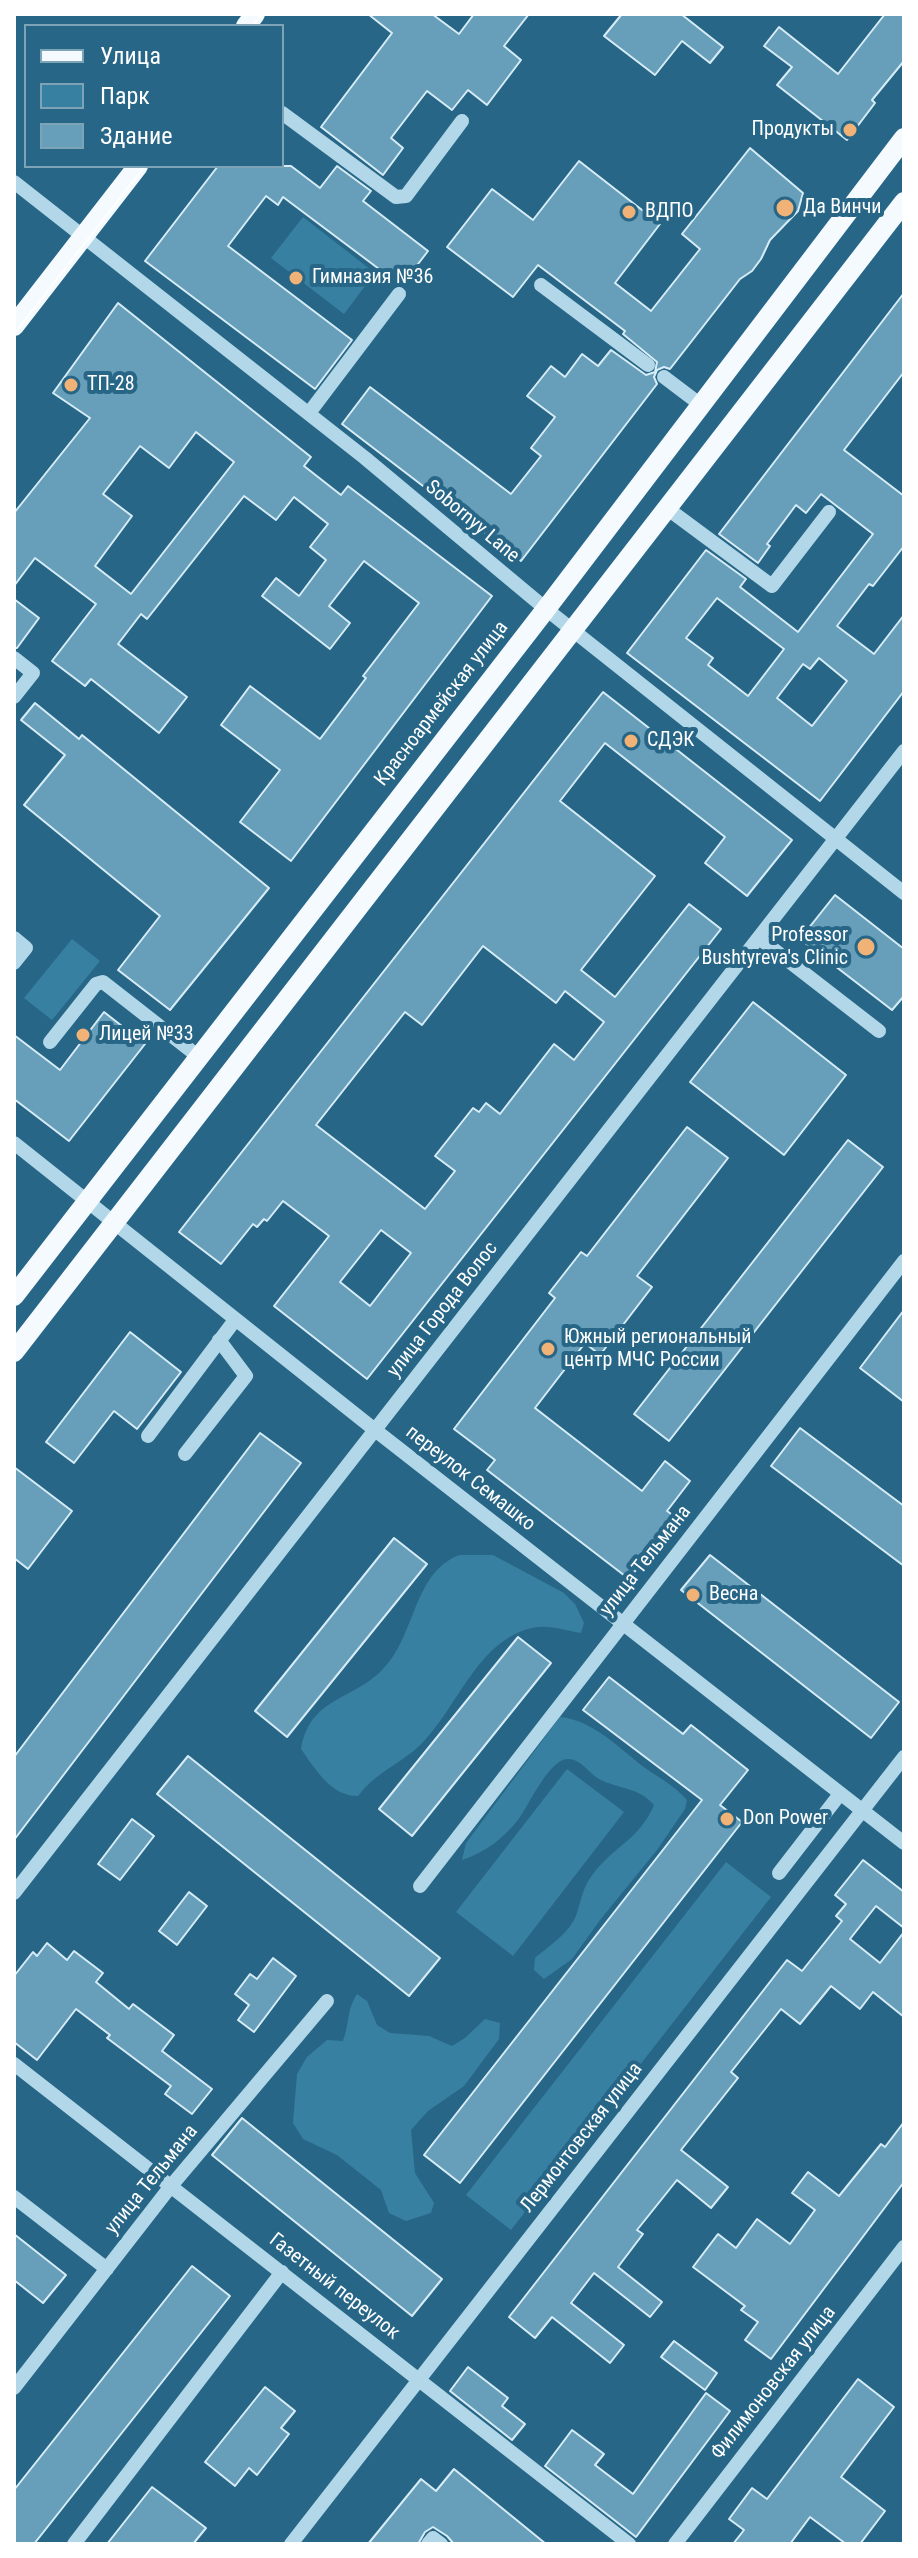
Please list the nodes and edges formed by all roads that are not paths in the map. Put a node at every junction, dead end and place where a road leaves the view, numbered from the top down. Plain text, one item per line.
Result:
1 (284, 114) edge
2 (462, 121) dead end
3 (904, 138) edge
4 (136, 168) edge
5 (14, 182) edge
6 (904, 202) edge
7 (83, 236) junction
8 (541, 285) dead end
9 (399, 294) dead end
10 (14, 326) edge
11 (648, 365) dead end
12 (664, 377) dead end
13 (701, 405) junction
14 (309, 413) junction
15 (668, 509) junction
16 (829, 512) dead end
17 (546, 609) junction
18 (574, 631) junction
19 (14, 658) edge
20 (14, 697) edge
21 (904, 751) edge
22 (836, 839) junction
23 (904, 893) edge
24 (14, 938) edge
25 (759, 938) junction
26 (14, 963) edge
27 (879, 1031) dead end
28 (50, 1042) dead end
29 (199, 1057) junction
30 (14, 1143) edge
31 (88, 1200) junction
32 (115, 1222) junction
33 (904, 1261) edge
34 (14, 1296) edge
35 (235, 1320) junction
36 (219, 1340) junction
37 (14, 1352) edge
38 (375, 1430) junction
39 (148, 1436) dead end
40 (185, 1454) dead end
41 (622, 1623) junction
42 (904, 1757) edge
43 (840, 1794) junction
44 (862, 1811) junction
45 (904, 1843) edge
46 (779, 1873) dead end
47 (420, 1886) dead end
48 (14, 1893) edge
49 (327, 2001) dead end
50 (16, 2069) edge
51 (171, 2186) junction
52 (14, 2197) edge
53 (904, 2247) edge
54 (107, 2269) junction
55 (282, 2272) junction
56 (17, 2378) edge
57 (420, 2379) junction
58 (74, 2544) edge
59 (291, 2544) edge
60 (428, 2544) edge
61 (441, 2544) edge
62 (629, 2544) edge
63 (675, 2544) edge

1 - 2 street
3 - 13 main road, Красноармейская улица
4 - 7 main road
5 - 7 street, Sobornyy Lane
6 - 15 main road
7 - 10 main road
7 - 14 street, Sobornyy Lane
8 - 11 street
9 - 14 street
12 - 13 street
13 - 17 main road, Красноармейская улица
14 - 17 street, Sobornyy Lane
15 - 16 street
15 - 18 main road
17 - 18 street, Sobornyy Lane
17 - 29 main road, Красноармейская улица
18 - 22 street, Sobornyy Lane
18 - 32 main road
19 - 20 street
21 - 22 street, улица Города Волос
22 - 23 street, Sobornyy Lane
22 - 25 street, улица Города Волос
24 - 26 street
25 - 27 street
25 - 38 street, улица Города Волос
28 - 29 street
29 - 31 main road, Красноармейская улица
30 - 31 street, переулок Семашко
31 - 32 street, переулок Семашко
31 - 34 main road, Красноармейская улица
32 - 35 street, переулок Семашко
32 - 37 main road
33 - 41 street, улица Тельмана
35 - 36 street
35 - 38 street, переулок Семашко
36 - 39 street
36 - 40 street
38 - 41 street, переулок Семашко
38 - 48 street, улица Города Волос
41 - 43 street, переулок Семашко
41 - 47 street, улица Тельмана
42 - 44 street, Лермонтовская улица
43 - 44 street, переулок Семашко
43 - 46 street
44 - 45 street, переулок Семашко
44 - 57 street, Лермонтовская улица
49 - 51 street, улица Тельмана
50 - 51 street, Газетный переулок
51 - 54 street, улица Тельмана
51 - 55 street, Газетный переулок
52 - 54 street
53 - 63 street, Филимоновская улица
54 - 56 street, улица Тельмана
55 - 57 street, Газетный переулок
55 - 58 street
57 - 59 street, Лермонтовская улица
57 - 62 street, Газетный переулок
60 - 61 street

